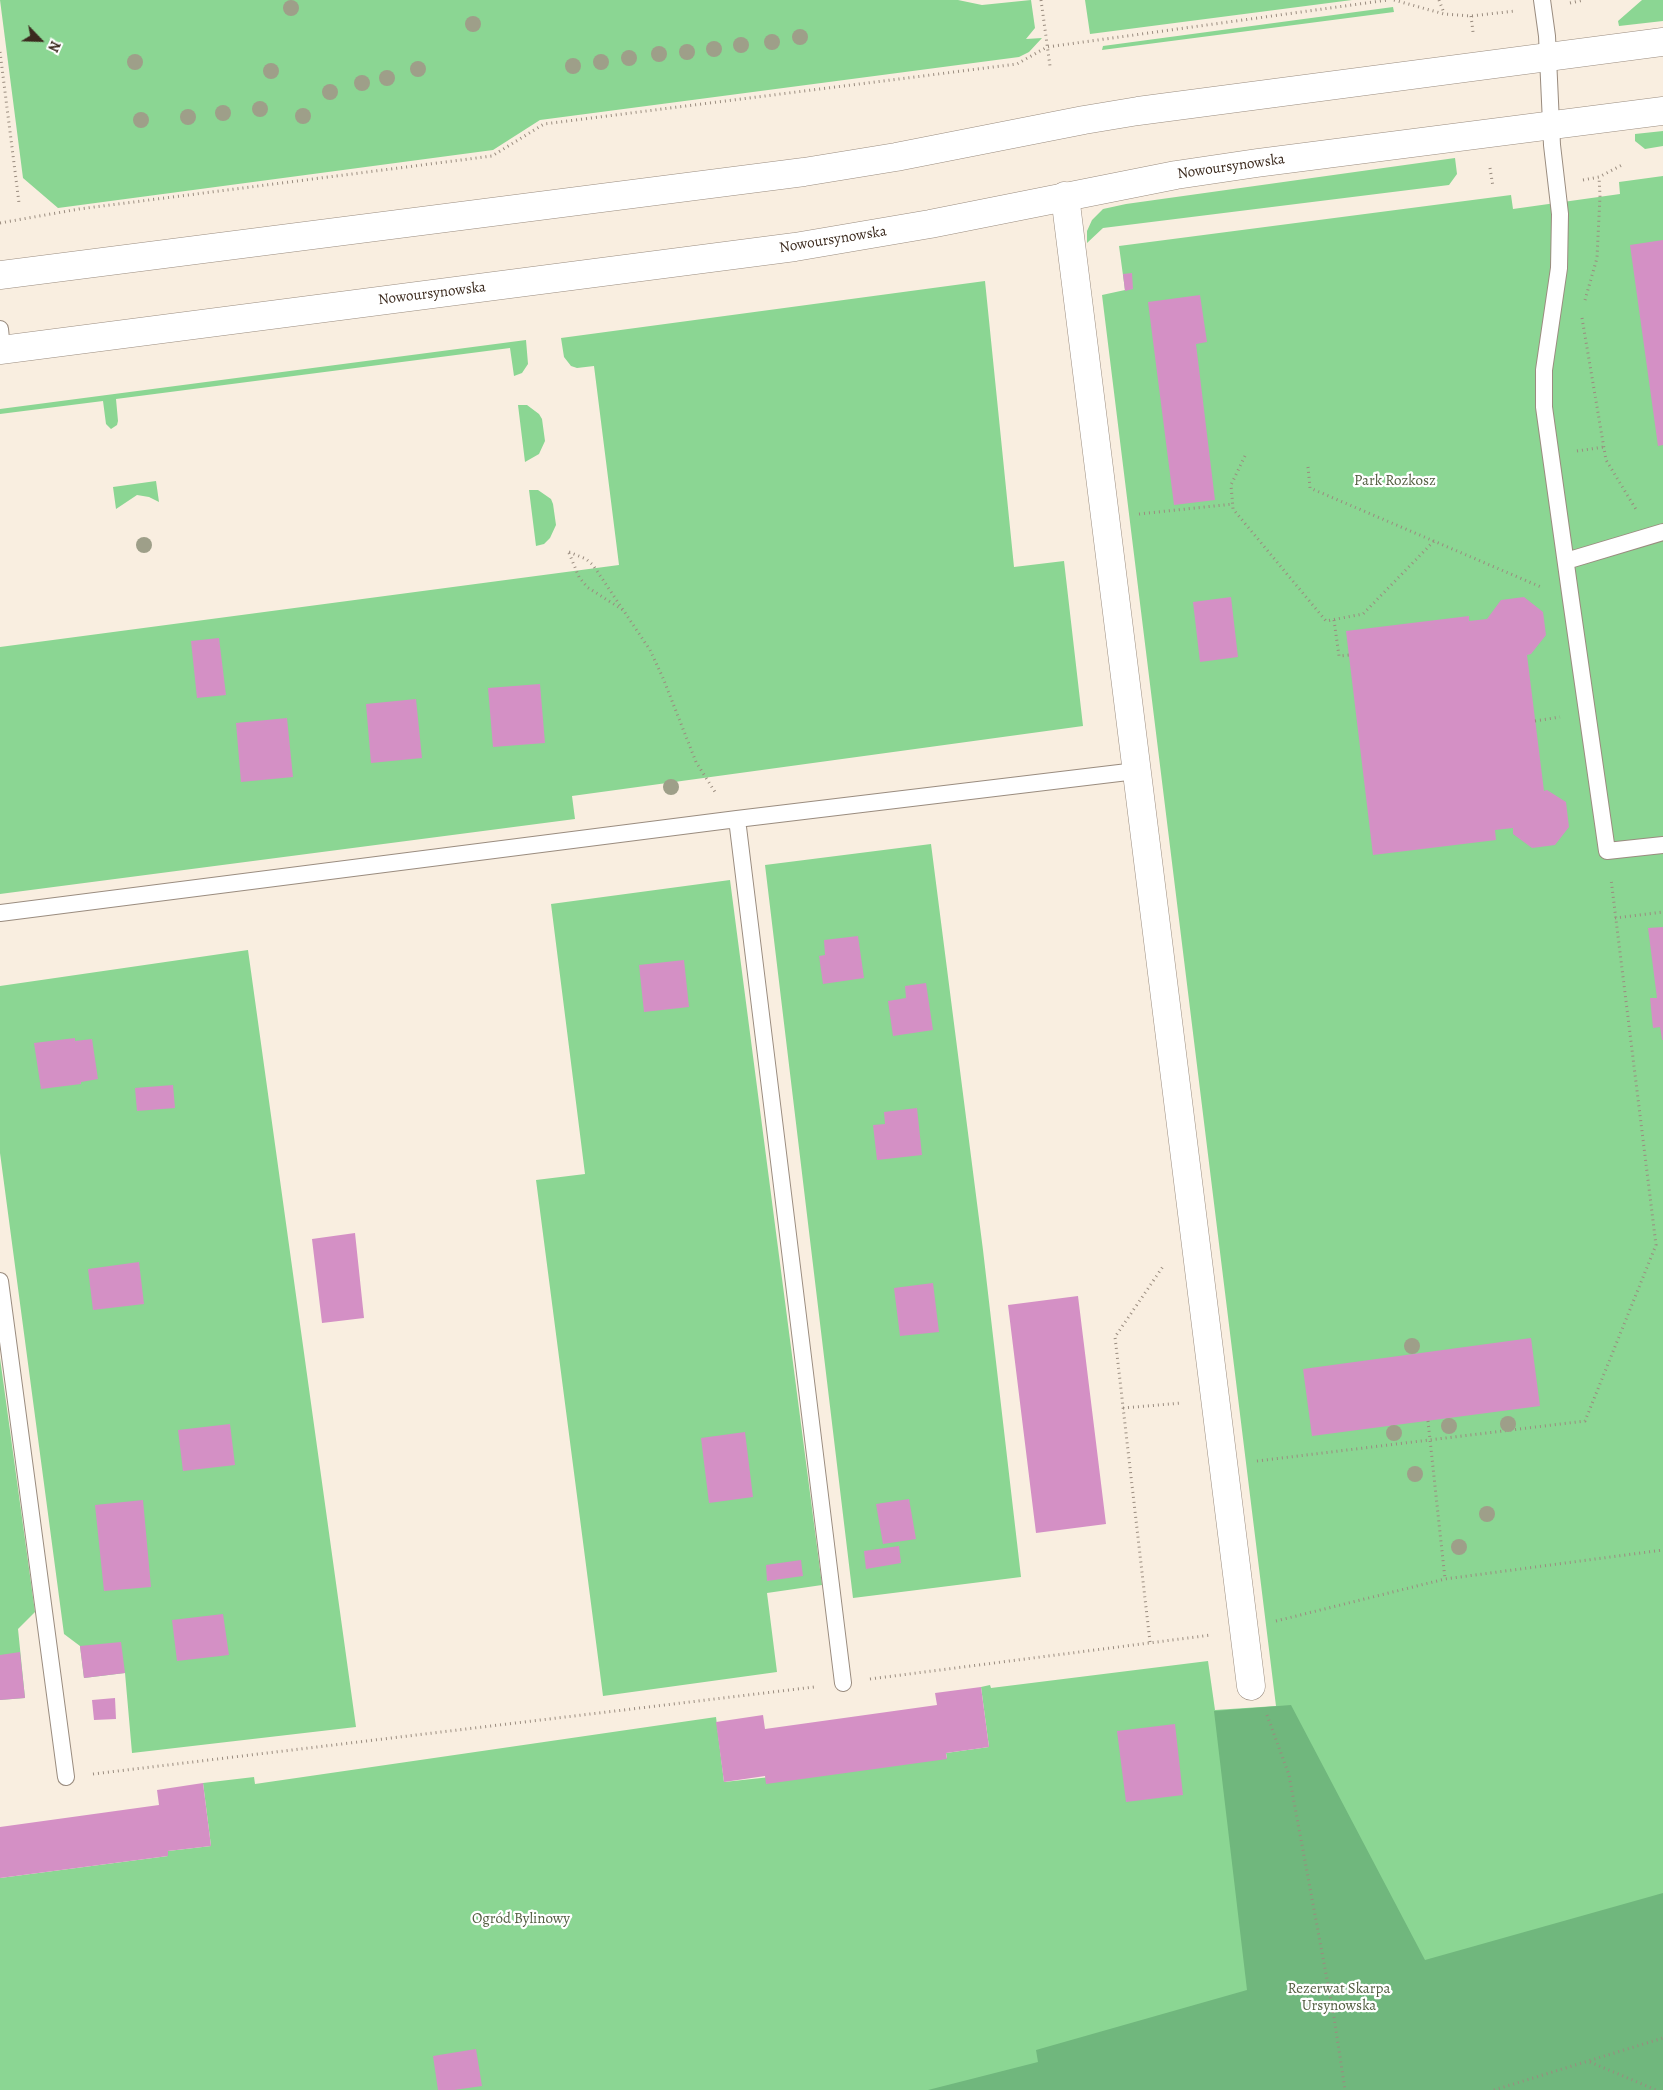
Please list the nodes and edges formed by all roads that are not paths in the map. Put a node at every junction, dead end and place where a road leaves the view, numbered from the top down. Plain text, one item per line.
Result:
1 (1542, 0) edge
2 (1663, 42) edge
3 (1548, 57) junction
4 (1663, 111) edge
5 (1551, 125) junction
6 (1065, 196) junction
7 (0, 275) edge
8 (1, 343) edge
9 (1658, 533) edge
10 (1566, 561) junction
11 (1136, 770) junction
12 (737, 819) junction
13 (1663, 846) edge
14 (0, 913) edge
15 (0, 1281) edge
16 (843, 1683) road end
17 (1251, 1686) road end
18 (66, 1777) road end

1 - 3 lane
2 - 3 street
3 - 5 lane
3 - 7 street
4 - 5 street, Nowoursynowska
5 - 6 street, Nowoursynowska
5 - 10 lane
6 - 8 street, Nowoursynowska
6 - 11 street
9 - 10 lane
10 - 13 lane
11 - 12 lane
11 - 17 street
12 - 14 lane
12 - 16 lane
15 - 18 lane

